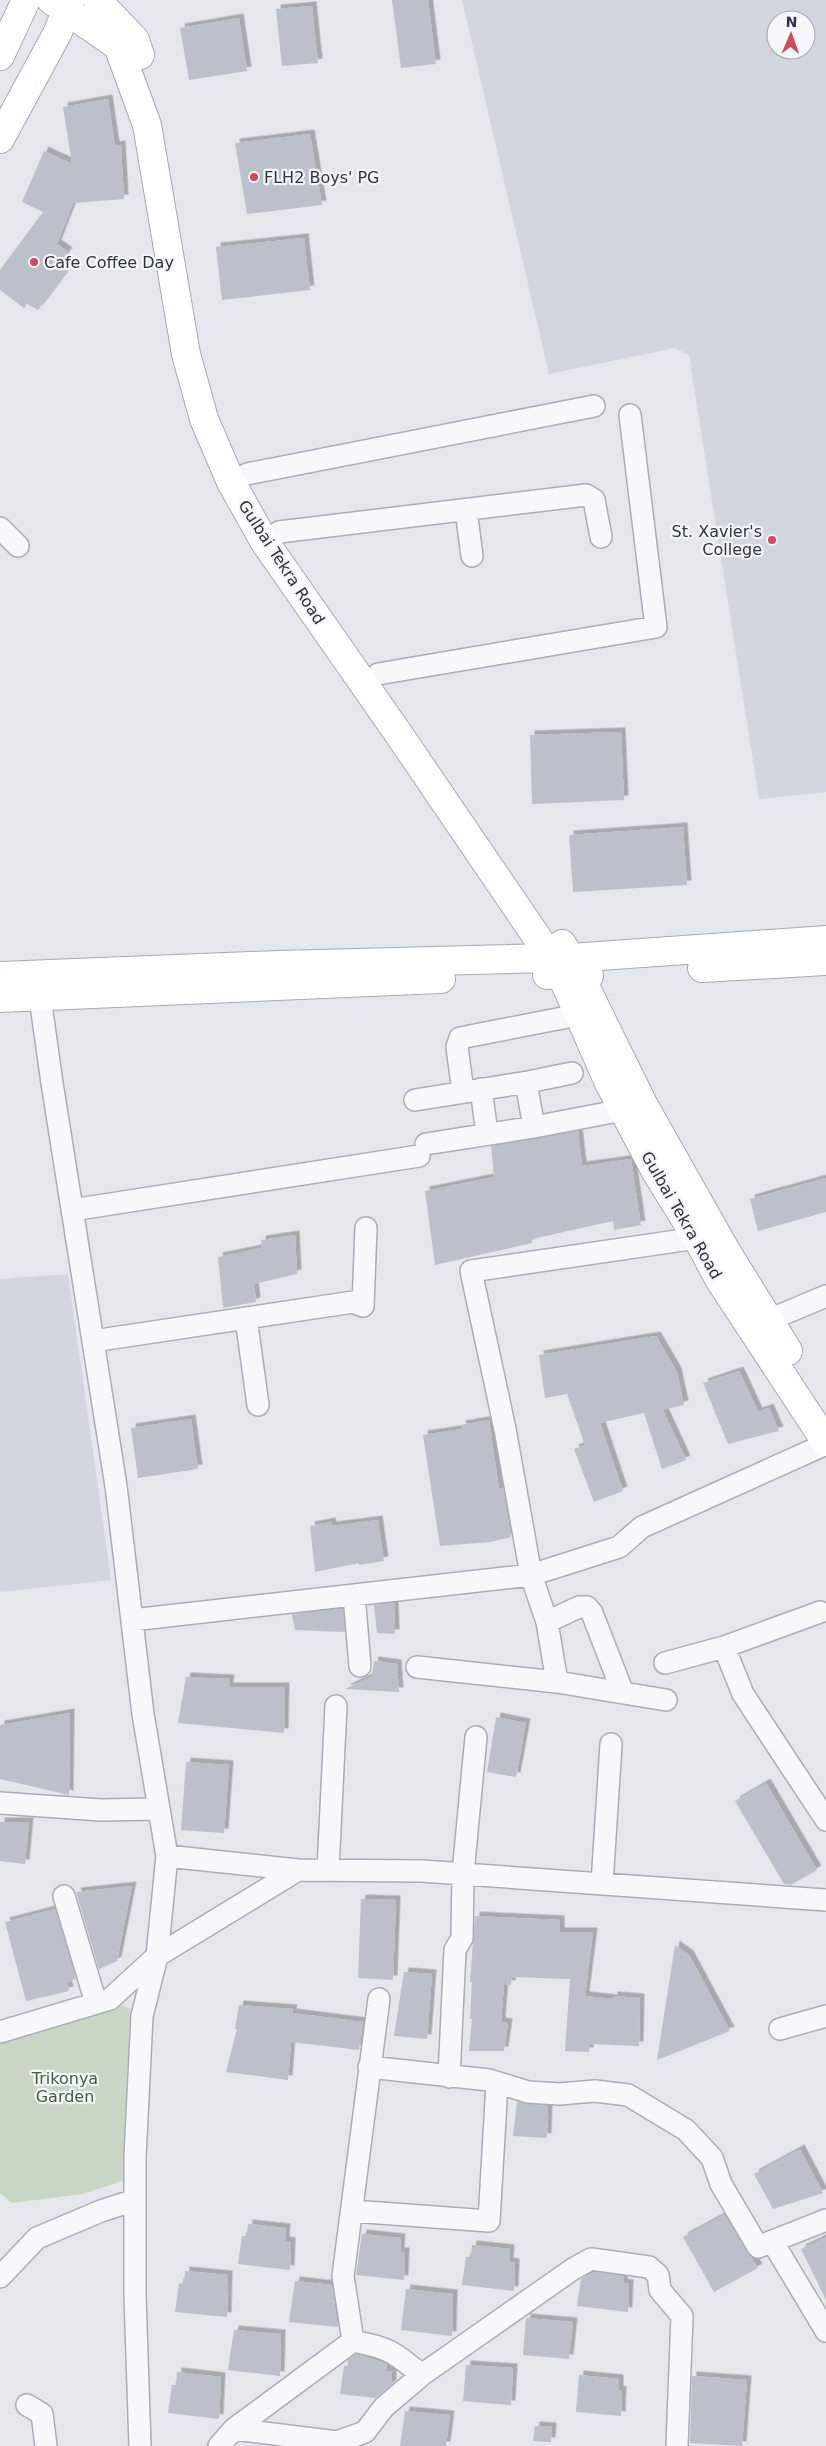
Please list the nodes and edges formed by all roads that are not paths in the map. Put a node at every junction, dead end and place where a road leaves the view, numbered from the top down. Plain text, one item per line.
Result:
1 (26, 0) edge
2 (97, 0) edge
3 (63, 3) edge
4 (0, 56) edge
5 (0, 139) edge
6 (594, 406) dead end
7 (630, 415) dead end
8 (247, 474) junction
9 (466, 510) junction
10 (0, 528) edge
11 (279, 532) junction
12 (601, 537) dead end
13 (18, 546) dead end
14 (472, 556) dead end
15 (378, 674) junction
16 (826, 940) edge
17 (826, 961) edge
18 (566, 967) junction
19 (0, 976) edge
20 (39, 985) junction
21 (0, 998) edge
22 (578, 1015) junction
23 (572, 1073) dead end
24 (528, 1082) junction
25 (472, 1090) junction
26 (415, 1100) dead end
27 (623, 1110) junction
28 (534, 1127) junction
29 (487, 1133) junction
30 (72, 1210) junction
31 (366, 1228) dead end
32 (697, 1238) junction
33 (826, 1296) edge
34 (246, 1318) junction
35 (769, 1320) junction
36 (93, 1341) junction
37 (258, 1405) dead end
38 (826, 1411) edge
39 (826, 1443) edge
40 (531, 1575) junction
41 (354, 1594) junction
42 (820, 1612) dead end
43 (132, 1620) junction
44 (547, 1622) junction
45 (724, 1647) junction
46 (665, 1663) dead end
47 (360, 1666) dead end
48 (417, 1667) dead end
49 (557, 1682) junction
50 (623, 1693) junction
51 (666, 1700) dead end
52 (336, 1706) dead end
53 (476, 1737) dead end
54 (611, 1744) dead end
55 (0, 1803) edge
56 (158, 1809) junction
57 (826, 1820) edge
58 (167, 1856) junction
59 (298, 1870) junction
60 (328, 1870) junction
61 (463, 1874) junction
62 (602, 1884) junction
63 (64, 1896) dead end
64 (826, 1900) edge
65 (157, 1956) junction
66 (379, 1999) dead end
67 (96, 2003) junction
68 (826, 2016) edge
69 (780, 2029) dead end
70 (0, 2032) edge
71 (369, 2068) junction
72 (449, 2077) junction
73 (497, 2084) junction
74 (135, 2200) junction
75 (352, 2211) junction
76 (826, 2220) edge
77 (772, 2241) junction
78 (0, 2277) edge
79 (826, 2331) edge
80 (352, 2341) junction
81 (424, 2374) junction
82 (27, 2405) dead end
83 (234, 2429) junction
84 (46, 2446) edge
85 (140, 2446) edge
86 (219, 2446) edge
87 (677, 2446) edge

1 - 4 main road
2 - 8 main road, Gulbai Tekra Road
3 - 5 main road
3 - 18 main road, Gulbai Tekra Road
6 - 8 street
7 - 15 street
8 - 11 main road, Gulbai Tekra Road
9 - 11 street
9 - 12 street
9 - 14 street
10 - 13 street
11 - 15 main road, Gulbai Tekra Road
15 - 18 main road, Gulbai Tekra Road
16 - 18 main road
17 - 18 main road
18 - 20 main road
18 - 22 main road, Gulbai Tekra Road
18 - 35 main road, Gulbai Tekra Road
19 - 20 main road
20 - 21 main road
20 - 30 street
22 - 25 street
22 - 27 main road, Gulbai Tekra Road
23 - 24 street
24 - 25 street
24 - 28 street
25 - 26 street
25 - 29 street
27 - 28 street
27 - 32 main road, Gulbai Tekra Road
28 - 29 street
29 - 30 street
30 - 36 street
31 - 34 street
32 - 39 main road, Gulbai Tekra Road
32 - 40 street
33 - 35 street
34 - 36 street
34 - 37 street
35 - 38 main road, Gulbai Tekra Road
36 - 43 street
39 - 40 street
40 - 41 street
40 - 44 street
41 - 43 street
41 - 47 street
42 - 45 street
43 - 56 street
44 - 49 street
44 - 50 street
45 - 46 street
45 - 57 street
48 - 49 street
49 - 50 street
50 - 51 street
52 - 60 street
53 - 61 street
54 - 62 street
55 - 56 street
56 - 58 street
58 - 59 street
58 - 65 street
59 - 60 street
59 - 65 street
60 - 61 street
61 - 62 street
61 - 72 street
62 - 64 street
63 - 67 street
65 - 67 street
65 - 74 street
66 - 71 street
67 - 70 street
68 - 69 street
71 - 72 street
71 - 75 street
72 - 73 street
73 - 75 street
73 - 77 street
74 - 78 street
74 - 85 street
75 - 80 street
76 - 77 street
77 - 79 street
80 - 81 street
80 - 83 street
81 - 83 street
81 - 87 street
82 - 84 street
83 - 86 street

